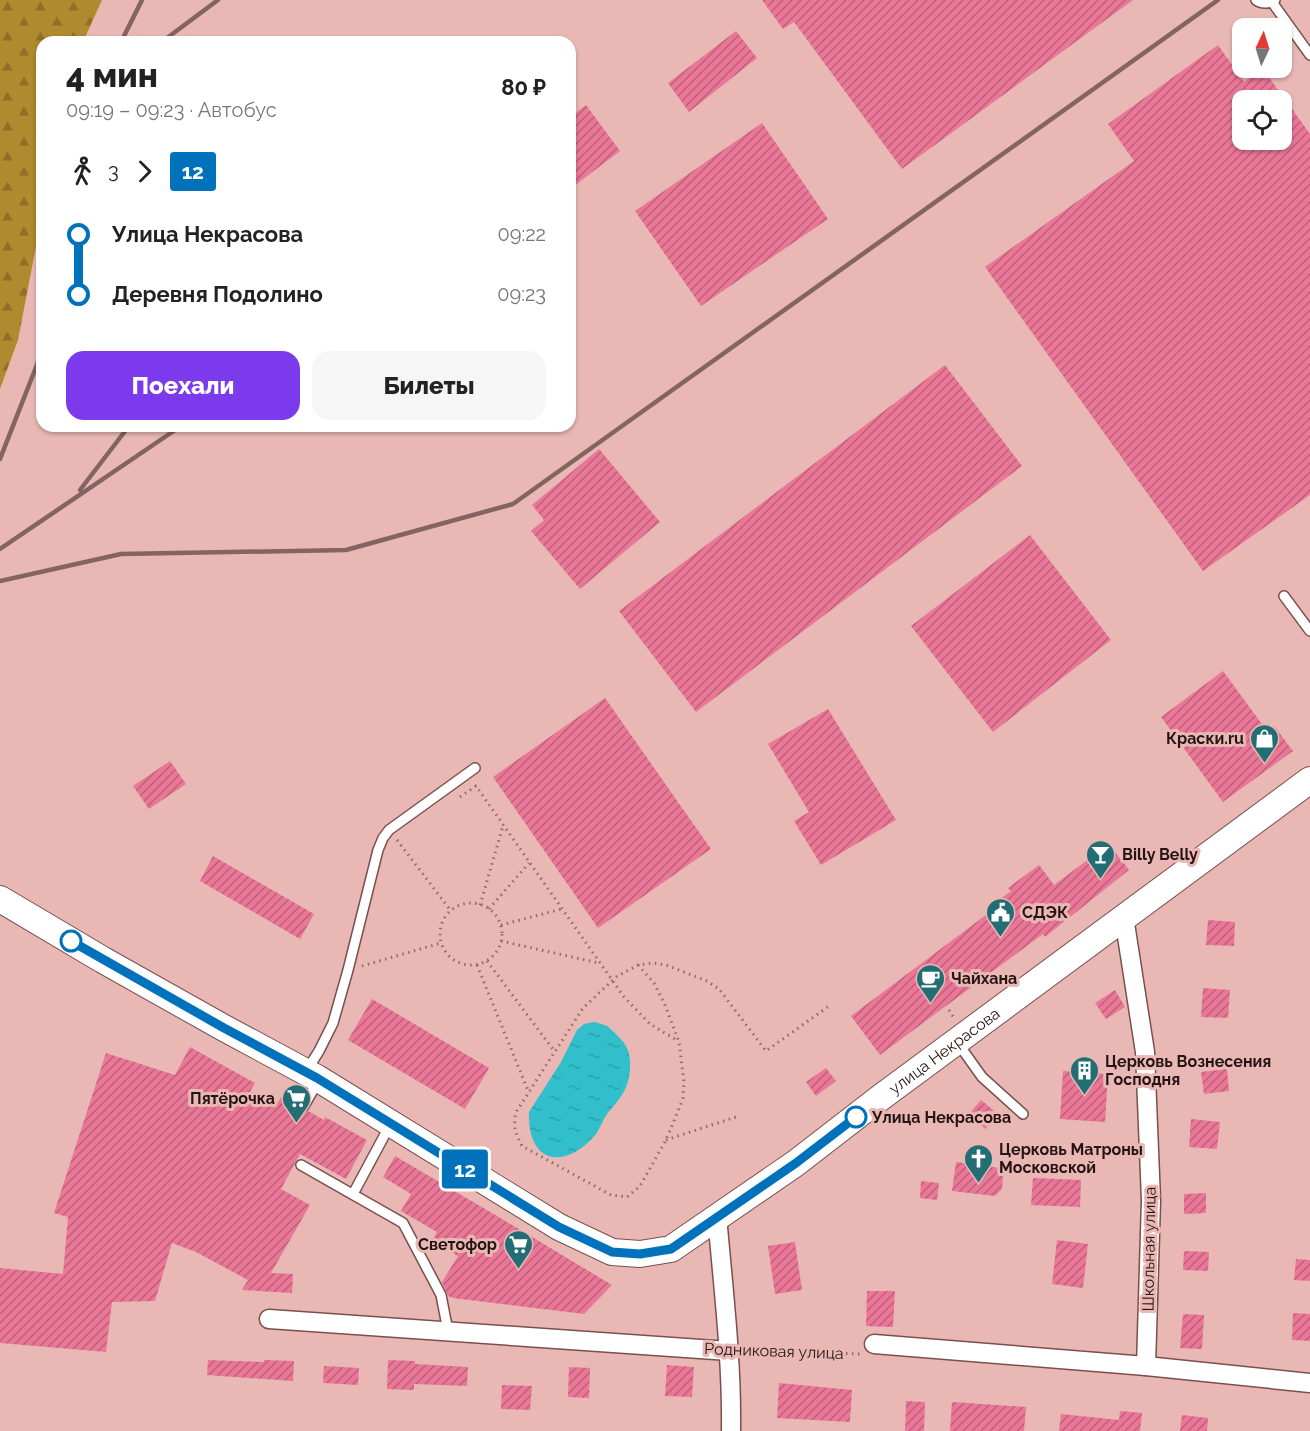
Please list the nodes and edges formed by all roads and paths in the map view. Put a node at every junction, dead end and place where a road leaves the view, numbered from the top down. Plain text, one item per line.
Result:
1 (1256, 0) edge
2 (1273, 1) edge
3 (1310, 55) edge
4 (1284, 596) dead end
5 (1310, 631) edge
6 (475, 768) dead end
7 (1310, 780) edge
8 (458, 799) dead end
9 (503, 826) junction
10 (389, 830) junction
11 (403, 836) dead end
12 (398, 842) junction
13 (393, 848) dead end
14 (529, 862) junction
15 (0, 899) edge
16 (480, 905) junction
17 (489, 909) junction
18 (561, 909) junction
19 (451, 910) junction
20 (1124, 917) junction
21 (501, 926) junction
22 (501, 941) junction
23 (441, 943) junction
24 (366, 955) dead end
25 (487, 961) junction
26 (599, 963) junction
27 (477, 965) junction
28 (638, 965) junction
29 (363, 966) junction
30 (348, 970) junction
31 (612, 980) junction
32 (830, 1006) dead end
33 (679, 1042) junction
34 (957, 1042) junction
35 (555, 1052) junction
36 (311, 1075) junction
37 (529, 1093) junction
38 (304, 1106) dead end
39 (1023, 1114) dead end
40 (739, 1116) dead end
41 (391, 1123) junction
42 (666, 1140) junction
43 (301, 1165) dead end
44 (353, 1194) junction
45 (715, 1217) junction
46 (269, 1318) dead end
47 (448, 1331) junction
48 (874, 1344) joint
49 (729, 1351) junction
50 (1146, 1366) junction
51 (1310, 1383) edge
52 (731, 1431) edge

1 - 2 lane
2 - 3 lane
4 - 5 lane
6 - 10 lane
7 - 20 street, улица Некрасова
8 - 9 path
9 - 14 path
9 - 16 path
10 - 12 path
10 - 30 lane
11 - 12 path
12 - 13 path
12 - 19 path
14 - 17 path
14 - 18 path
15 - 36 street, улица Некрасова
16 - 17 path
16 - 19 path
17 - 21 path
18 - 21 path
18 - 26 path
19 - 23 path
20 - 34 street, улица Некрасова
20 - 50 street, Школьная улица
21 - 22 path
22 - 25 path
22 - 26 path
23 - 27 path
23 - 29 path
24 - 29 path
25 - 27 path
25 - 35 path
26 - 31 path
27 - 37 path
28 - 31 path
28 - 32 path
28 - 33 path
29 - 30 path
30 - 36 lane
31 - 33 path
31 - 35 path
33 - 42 path
34 - 39 lane
34 - 45 street, улица Некрасова
35 - 37 path
36 - 38 lane
36 - 41 street, улица Некрасова
37 - 42 path
40 - 42 path
41 - 44 lane
41 - 45 street, улица Некрасова
43 - 44 lane
44 - 47 lane
45 - 49 street
46 - 47 street, Родниковая улица
47 - 49 street, Родниковая улица
48 - 49 path, Родниковая улица
48 - 50 street
49 - 52 street
50 - 51 street

